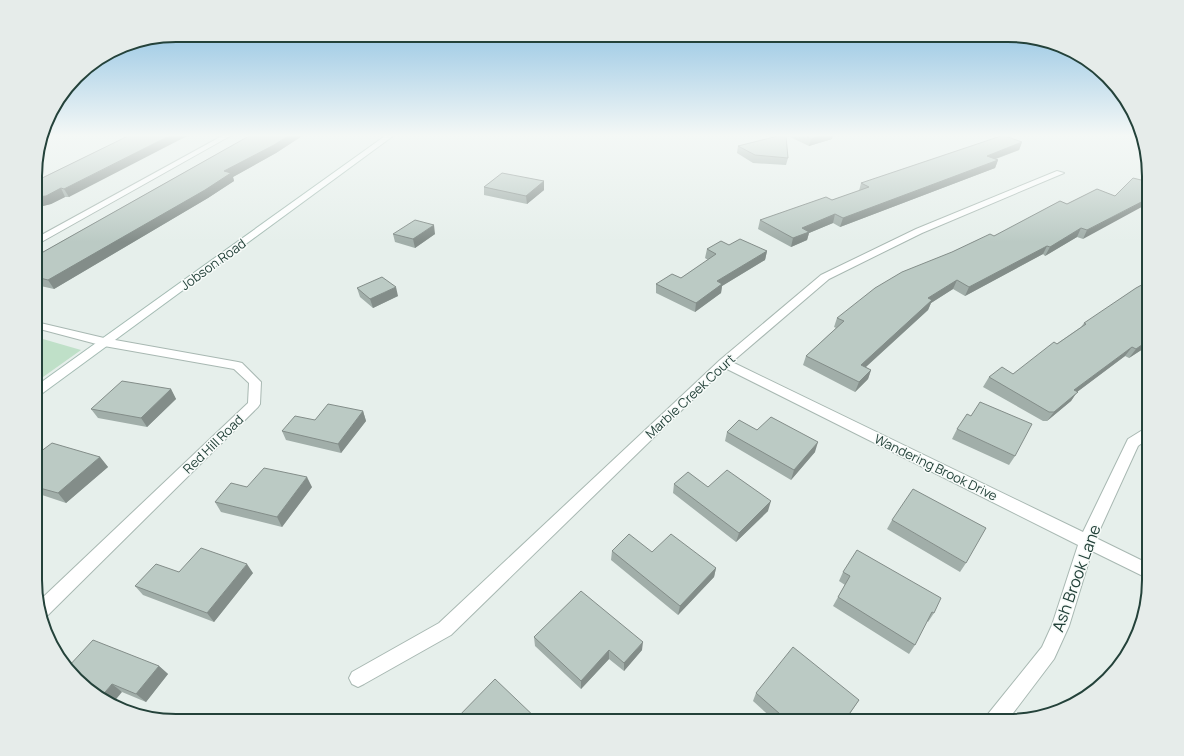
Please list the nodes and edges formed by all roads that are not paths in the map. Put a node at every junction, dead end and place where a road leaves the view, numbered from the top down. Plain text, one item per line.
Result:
1 (163, 171) edge
2 (341, 171) edge
3 (1060, 173) dead end
4 (42, 239) edge
5 (42, 326) edge
6 (104, 342) junction
7 (724, 363) junction
8 (42, 388) edge
9 (1142, 436) edge
10 (1087, 541) junction
11 (1142, 568) edge
12 (45, 606) edge
13 (358, 678) dead end
14 (1000, 714) edge

1 - 4 street
2 - 6 street, Jobson Road
3 - 7 street, Marble Creek Court
5 - 6 street, Red Hill Road
6 - 8 street, Jobson Road
6 - 12 street, Red Hill Road
7 - 10 street, Wandering Brook Drive
7 - 13 street, Marble Creek Court
9 - 10 street, Ash Brook Lane
10 - 11 street, Wandering Brook Drive
10 - 14 street, Ash Brook Lane

